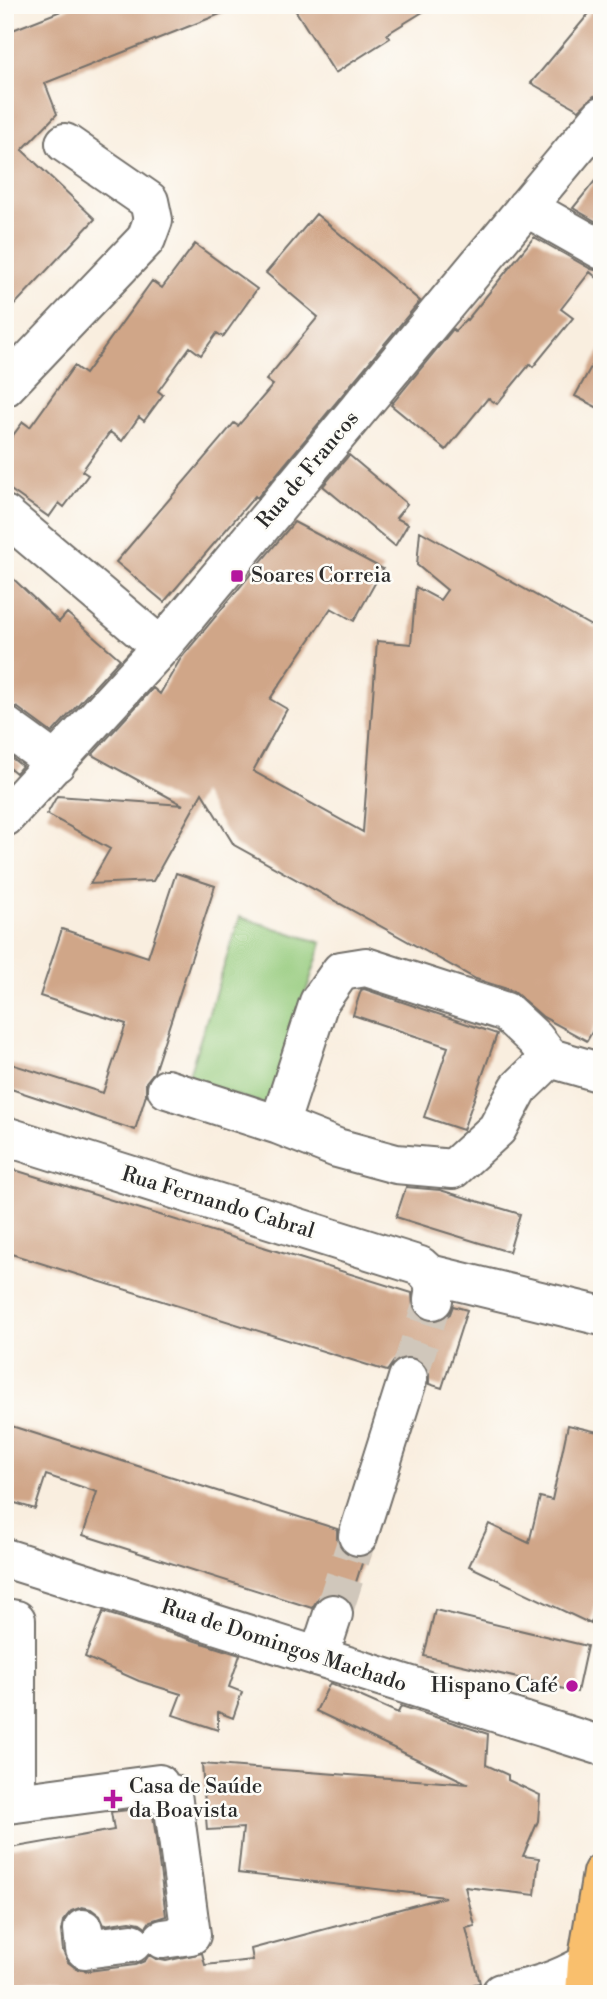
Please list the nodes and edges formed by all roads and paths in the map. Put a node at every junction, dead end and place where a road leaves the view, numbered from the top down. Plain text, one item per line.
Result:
1 (602, 116) edge
2 (65, 143) dead end
3 (526, 207) junction
4 (602, 250) edge
5 (5, 387) edge
6 (5, 515) edge
7 (161, 647) junction
8 (5, 726) edge
9 (57, 763) junction
10 (5, 817) edge
11 (550, 1058) junction
12 (602, 1073) edge
13 (167, 1089) dead end
14 (279, 1125) junction
15 (5, 1136) edge
16 (602, 1316) edge
17 (408, 1378) tunnel mouth
18 (358, 1536) tunnel mouth
19 (5, 1558) edge
20 (55, 1573) junction
21 (332, 1614) tunnel mouth
22 (11, 1619) edge
23 (319, 1657) junction
24 (602, 1746) edge
25 (10, 1803) edge
26 (602, 1873) edge
27 (83, 1930) dead end
28 (586, 1979) edge
29 (498, 1983) edge

1 - 3 street, Rua de Francos
2 - 5 street
3 - 4 street
3 - 7 street, Rua de Francos
6 - 7 street
7 - 9 street, Rua de Francos
8 - 9 street
9 - 10 street, Rua de Francos
11 - 12 street
11 - 14 street
11 - 14 street
13 - 14 street
15 - 16 street, Rua Fernando Cabral
17 - 18 street
19 - 20 street, Rua de Domingos Machado
20 - 22 street
20 - 23 street, Rua de Domingos Machado
21 - 23 street
22 - 25 street
23 - 24 street, Rua de Domingos Machado
25 - 27 street
26 - 28 main road
28 - 29 street

